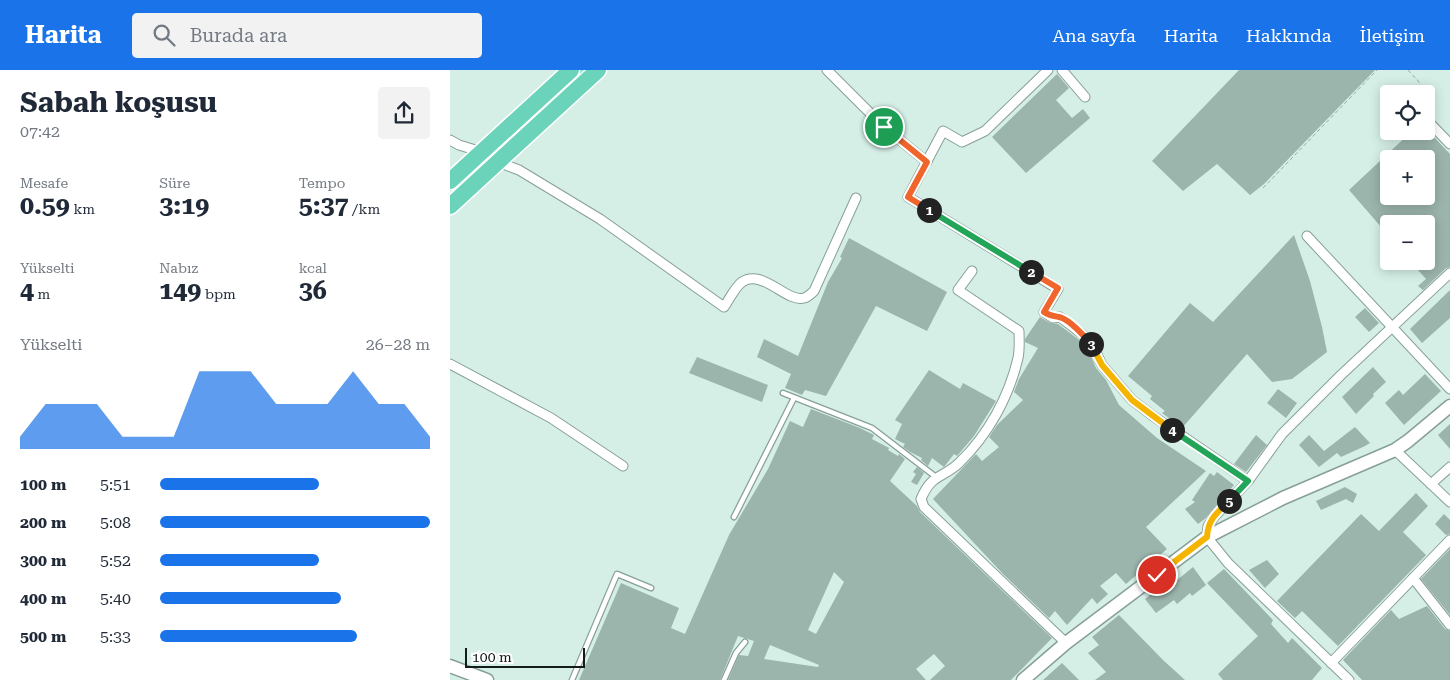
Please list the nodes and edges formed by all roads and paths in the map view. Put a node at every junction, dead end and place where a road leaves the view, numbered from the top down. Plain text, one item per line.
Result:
1 (571, 70) edge
2 (598, 70) edge
3 (826, 70) edge
4 (1048, 70) edge
5 (1062, 70) edge
6 (1378, 70) edge
7 (1408, 70) edge
8 (1420, 85) edge
9 (1085, 97) dead end
10 (1435, 128) edge
11 (450, 140) edge
12 (1450, 144) edge
13 (482, 152) junction
14 (498, 162) junction
15 (927, 162) junction
16 (450, 181) edge
17 (1263, 188) dead end
18 (856, 198) dead end
19 (450, 206) edge
20 (1307, 236) dead end
21 (972, 271) dead end
22 (1450, 273) edge
23 (1393, 326) junction
24 (450, 364) edge
25 (1450, 388) edge
26 (783, 394) dead end
27 (794, 398) junction
28 (1450, 406) edge
29 (1395, 450) junction
30 (624, 466) dead end
31 (1450, 467) edge
32 (936, 477) junction
33 (1248, 481) junction
34 (1431, 484) junction
35 (1450, 502) edge
36 (734, 517) dead end
37 (1207, 537) junction
38 (1450, 540) edge
39 (1413, 578) junction
40 (652, 588) dead end
41 (1450, 625) edge
42 (745, 642) dead end
43 (1066, 643) junction
44 (1331, 664) junction
45 (450, 666) edge
46 (486, 680) edge
47 (572, 680) edge
48 (724, 680) edge
49 (1023, 680) edge
50 (1349, 680) edge

1 - 13 highway
2 - 14 highway
3 - 15 street
4 - 15 street
5 - 9 street
6 - 17 path
7 - 8 path
10 - 12 street
11 - 13 street
13 - 16 highway
14 - 18 street
14 - 19 highway
15 - 33 street
20 - 23 street
21 - 32 street
22 - 23 street
23 - 25 street
23 - 33 street
24 - 30 street
26 - 27 lane
27 - 32 lane
27 - 36 lane
28 - 29 street
29 - 34 street
29 - 37 street
31 - 34 street
32 - 43 street
33 - 37 street
34 - 35 street
37 - 43 street
37 - 44 street
38 - 39 street
39 - 41 street
39 - 44 street
40 - 47 lane
42 - 48 lane
43 - 49 street
44 - 50 street
45 - 46 street

